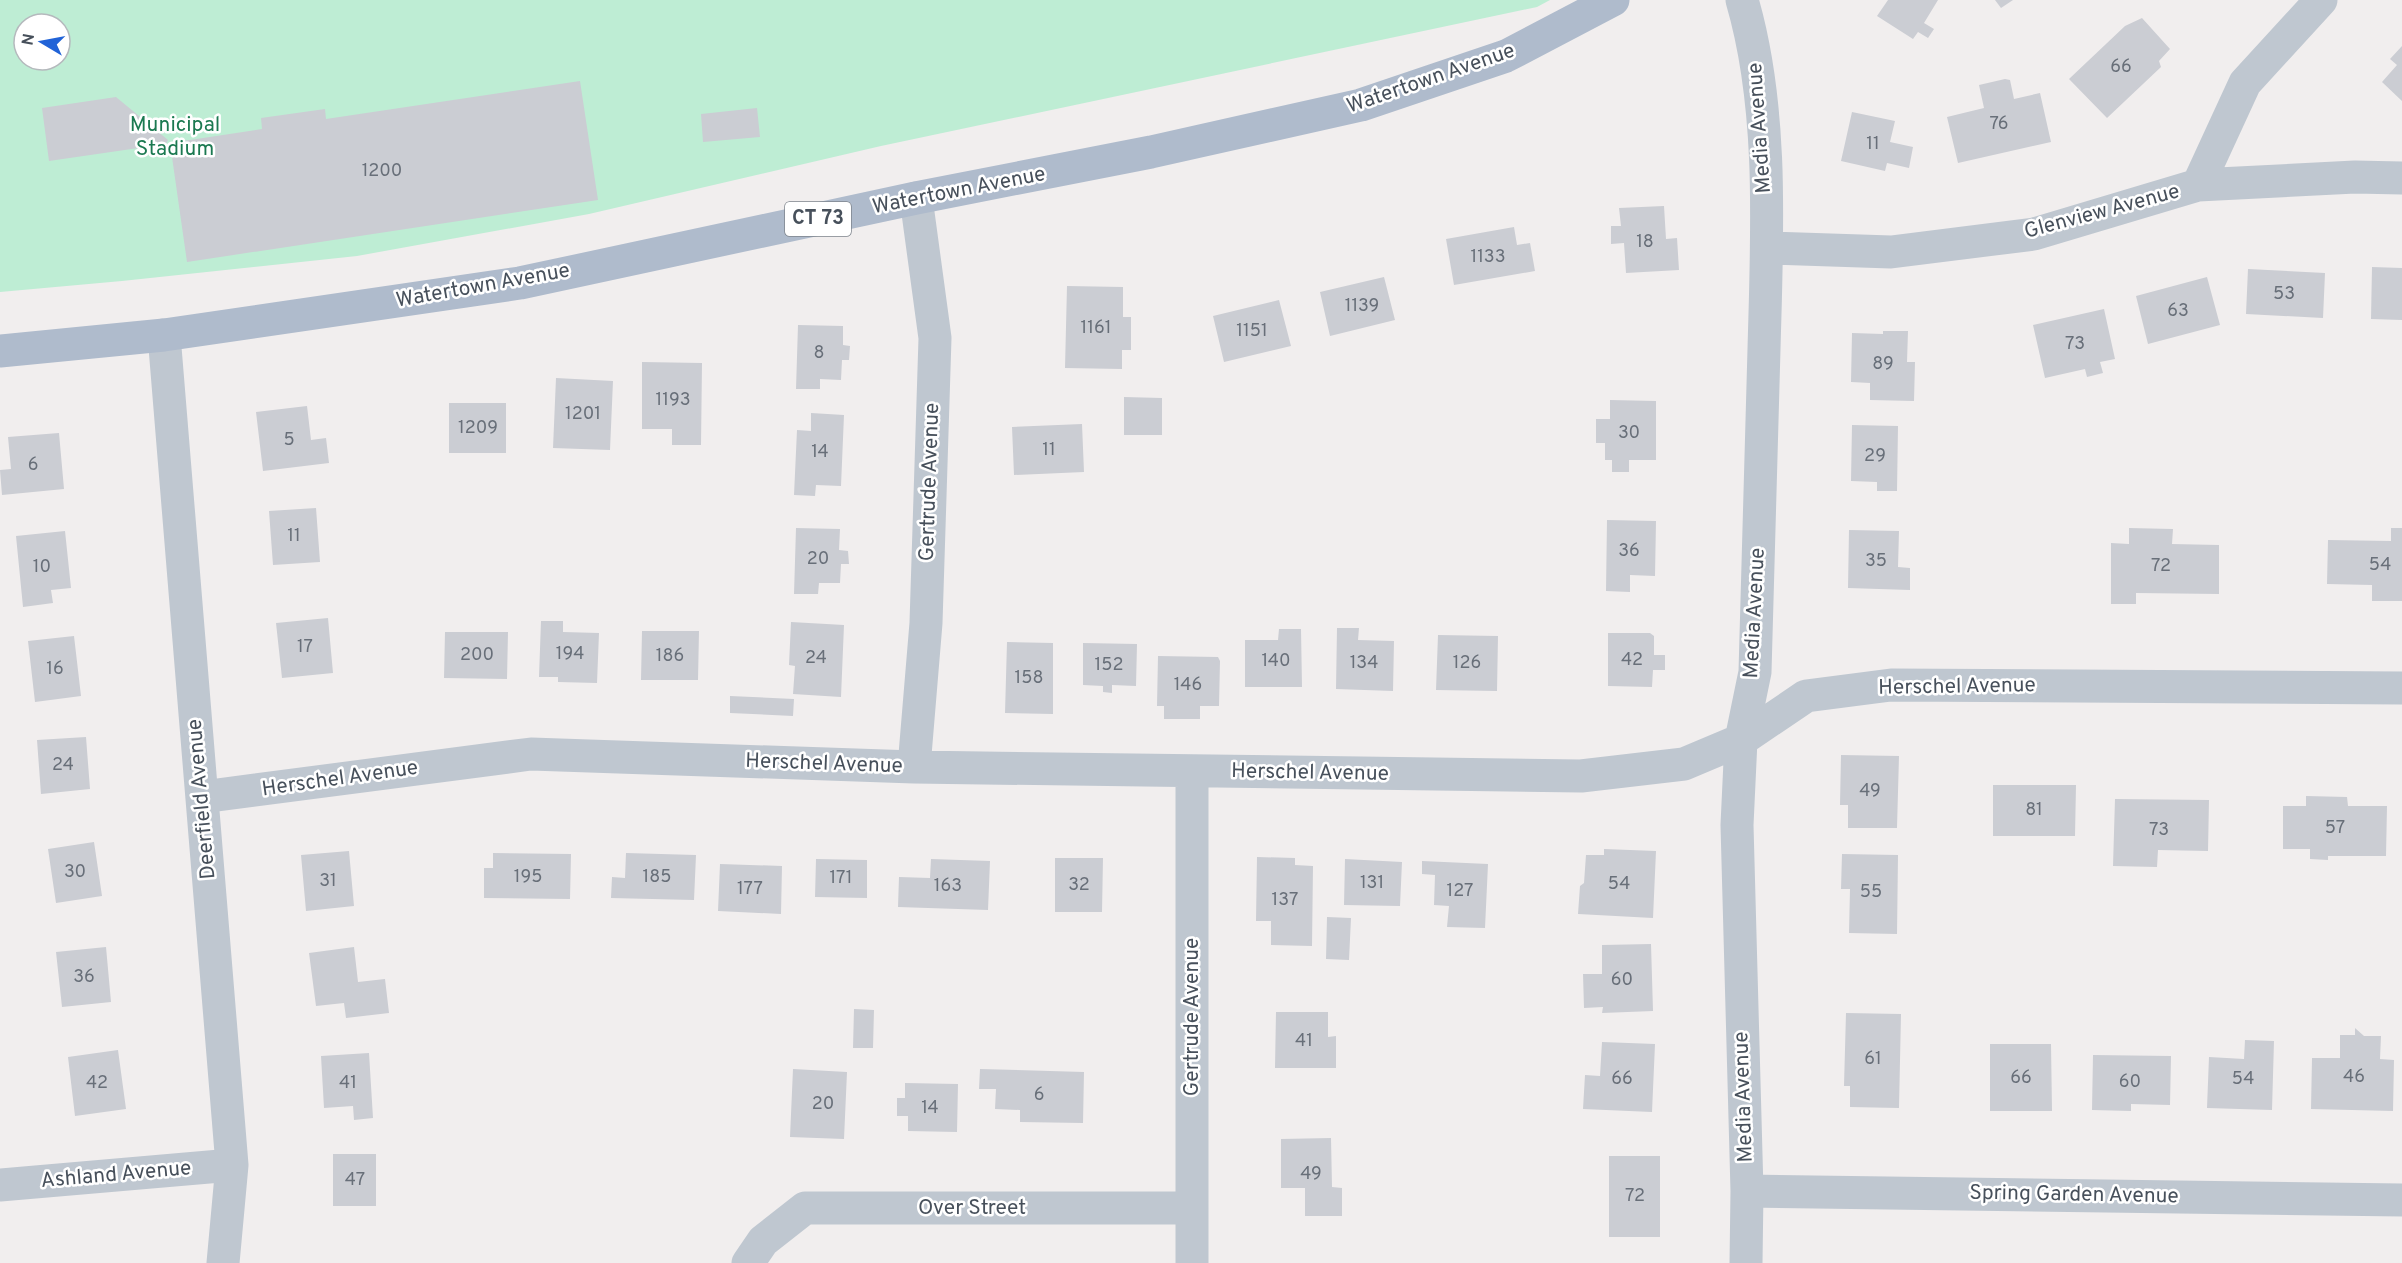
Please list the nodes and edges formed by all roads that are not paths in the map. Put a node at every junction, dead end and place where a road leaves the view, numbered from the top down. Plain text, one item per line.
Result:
1 (1614, 0) edge
2 (1742, 0) edge
3 (2321, 0) edge
4 (2402, 178) edge
5 (2198, 185) junction
6 (916, 198) junction
7 (1767, 248) junction
8 (164, 335) junction
9 (0, 351) edge
10 (2402, 688) edge
11 (1741, 740) junction
12 (914, 767) junction
13 (1192, 772) junction
14 (201, 797) junction
15 (232, 1165) junction
16 (0, 1185) edge
17 (1747, 1191) junction
18 (2402, 1200) edge
19 (1192, 1208) junction
20 (756, 1252) edge
21 (223, 1263) edge
22 (1192, 1263) edge
23 (1746, 1263) edge

1 - 6 main road, Watertown Avenue / CT 73
2 - 7 street, Media Avenue
3 - 5 street
4 - 5 street, Glenview Avenue
5 - 7 street, Glenview Avenue
6 - 8 main road, Watertown Avenue / CT 73
6 - 12 street, Gertrude Avenue
7 - 11 street, Media Avenue
8 - 9 main road, Watertown Avenue / CT 73
8 - 14 street, Deerfield Avenue
10 - 11 street, Herschel Avenue
11 - 13 street, Herschel Avenue
11 - 17 street, Media Avenue
12 - 13 street, Herschel Avenue
12 - 14 street, Herschel Avenue
13 - 19 street, Gertrude Avenue
14 - 15 street, Deerfield Avenue
15 - 16 street, Ashland Avenue
15 - 21 street, Deerfield Avenue
17 - 18 street, Spring Garden Avenue
17 - 23 street, Media Avenue
19 - 20 street, Over Street
19 - 22 street, Gertrude Avenue

